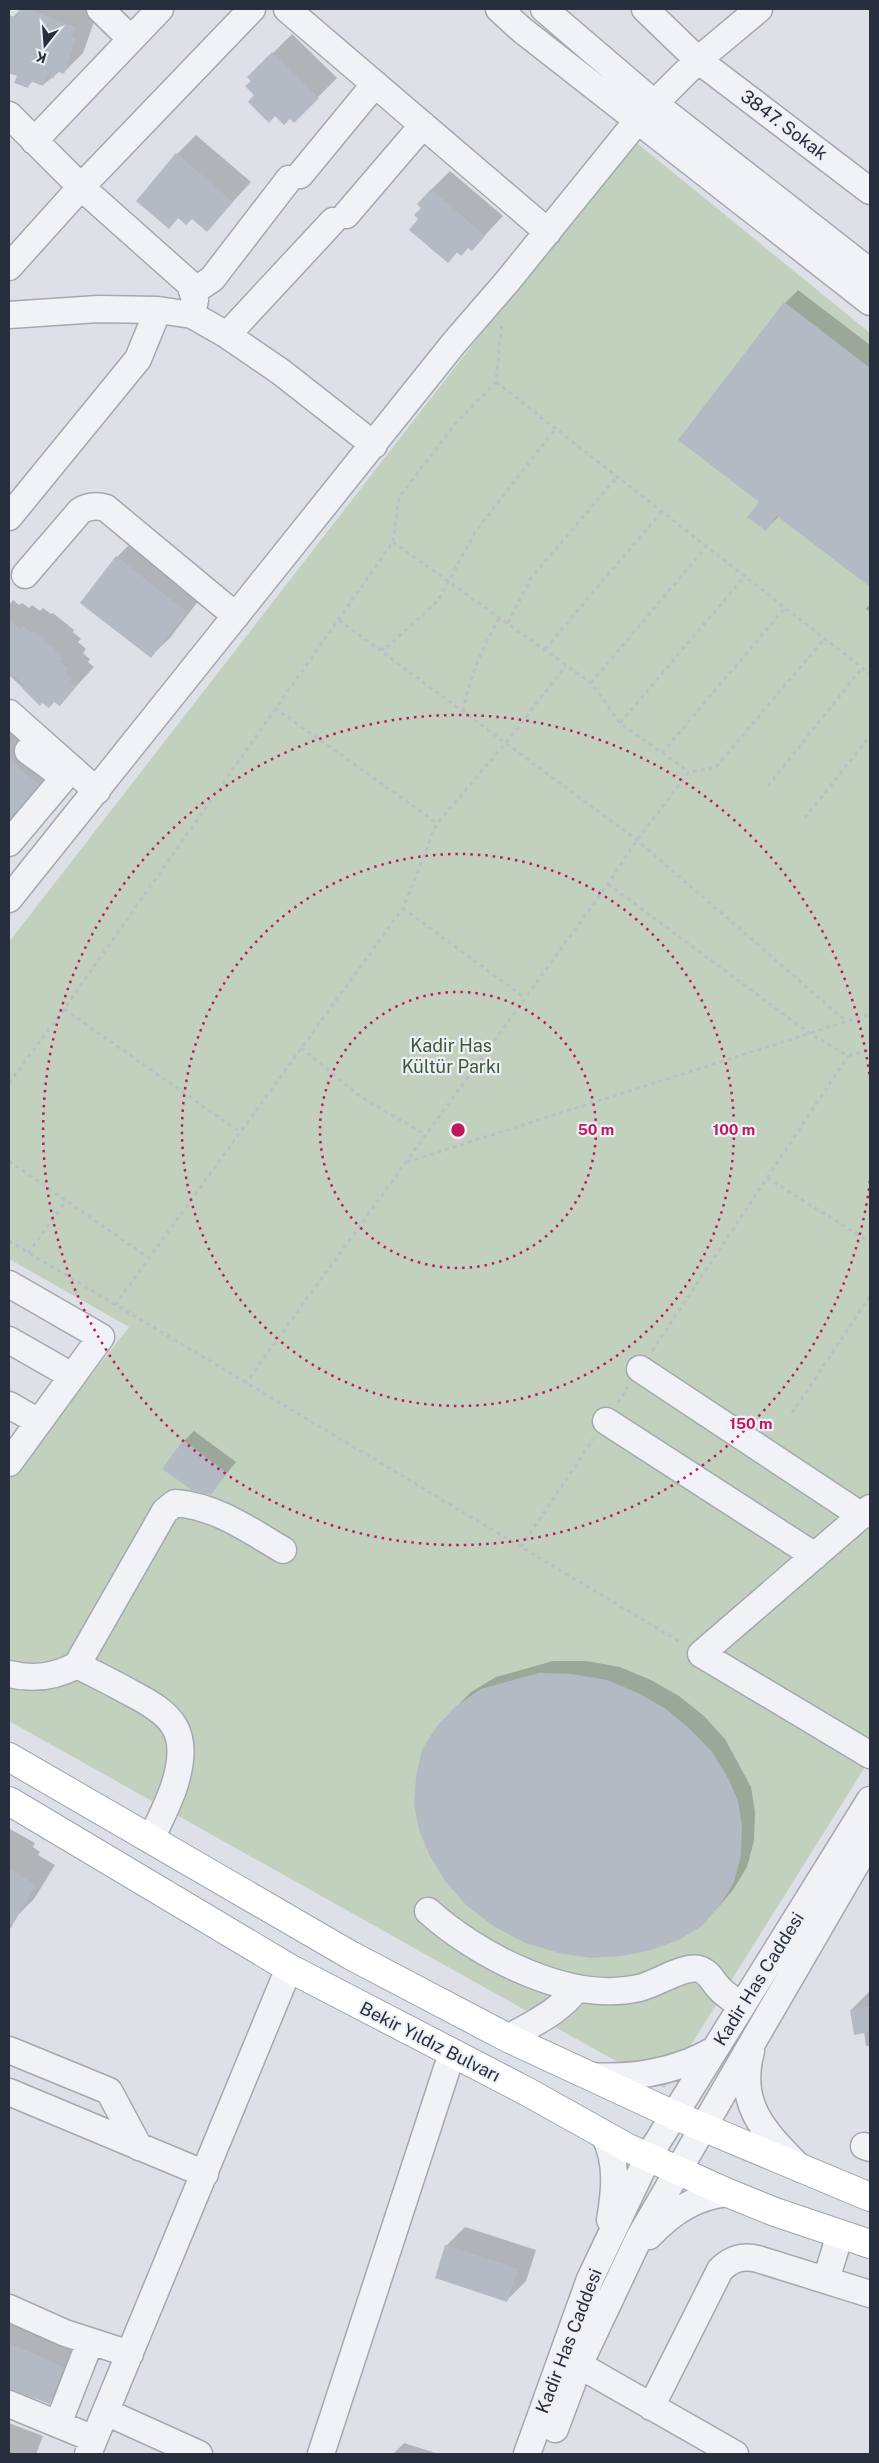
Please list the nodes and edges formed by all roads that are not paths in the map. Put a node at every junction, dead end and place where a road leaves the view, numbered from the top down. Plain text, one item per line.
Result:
1 (100, 9) edge
2 (160, 9) edge
3 (252, 9) edge
4 (287, 9) edge
5 (499, 9) edge
6 (544, 9) edge
7 (644, 9) edge
8 (759, 9) edge
9 (131, 39) junction
10 (698, 60) junction
11 (375, 84) junction
12 (647, 112) junction
13 (9, 115) edge
14 (423, 125) junction
15 (34, 141) junction
16 (81, 187) junction
17 (870, 191) edge
18 (548, 232) junction
19 (9, 267) edge
20 (870, 272) edge
21 (870, 302) edge
22 (193, 303) junction
23 (158, 310) junction
24 (9, 315) edge
25 (227, 335) junction
26 (374, 445) junction
27 (9, 517) edge
28 (25, 575) dead end
29 (236, 616) junction
30 (9, 713) edge
31 (28, 751) dead end
32 (97, 791) junction
33 (9, 843) edge
34 (9, 899) edge
35 (9, 1284) edge
36 (9, 1340) edge
37 (640, 1368) road end
38 (72, 1376) junction
39 (9, 1405) edge
40 (606, 1421) road end
41 (39, 1422) junction
42 (9, 1462) edge
43 (866, 1512) edge
44 (283, 1550) dead end
45 (815, 1556) junction
46 (77, 1664) junction
47 (9, 1674) edge
48 (870, 1755) edge
49 (9, 1757) edge
50 (870, 1800) edge
51 (9, 1801) edge
52 (151, 1840) junction
53 (870, 1840) edge
54 (428, 1911) dead end
55 (290, 1968) junction
56 (578, 1988) junction
57 (742, 2006) junction
58 (755, 2037) junction
59 (508, 2038) junction
60 (9, 2050) edge
61 (714, 2050) junction
62 (452, 2053) junction
63 (587, 2076) junction
64 (9, 2092) edge
65 (674, 2115) junction
66 (704, 2126) junction
67 (604, 2135) junction
68 (139, 2147) junction
69 (648, 2157) junction
70 (801, 2169) junction
71 (678, 2172) junction
72 (205, 2174) junction
73 (728, 2193) junction
74 (870, 2197) edge
75 (840, 2234) junction
76 (610, 2237) junction
77 (870, 2244) edge
78 (631, 2254) junction
79 (826, 2280) junction
80 (870, 2294) edge
81 (9, 2308) edge
82 (90, 2342) junction
83 (130, 2354) junction
84 (579, 2366) junction
85 (9, 2404) edge
86 (651, 2407) junction
87 (106, 2412) junction
88 (58, 2424) junction
89 (91, 2447) edge
90 (199, 2454) edge
91 (321, 2454) edge
92 (527, 2454) edge
93 (546, 2454) edge
94 (735, 2454) edge

1 - 9 street
2 - 9 street
3 - 16 street
4 - 11 street
5 - 12 street
6 - 12 street
7 - 10 street, 3847. Sokak
8 - 10 street
9 - 15 street
10 - 12 street
10 - 17 street, 3847. Sokak
11 - 14 street
11 - 22 street
12 - 18 street
12 - 20 street
12 - 21 street
13 - 15 street
14 - 18 street
14 - 25 street
15 - 16 street
16 - 19 street
16 - 22 street
18 - 26 street
22 - 23 street
22 - 25 street
23 - 24 street
23 - 27 street
25 - 26 street
26 - 29 street
28 - 29 street
29 - 32 street
30 - 32 street
31 - 33 street
32 - 34 street
35 - 38 street
36 - 38 street
37 - 43 street
38 - 41 street
39 - 41 street
40 - 45 street
41 - 42 street
43 - 45 street
44 - 46 street
45 - 48 street
46 - 47 street
46 - 52 street
49 - 52 main road
50 - 57 street, Kadir Has Caddesi
51 - 55 main road, Bekir Yıldız Bulvarı
52 - 59 main road
53 - 58 street, Kadir Has Caddesi
54 - 56 street
55 - 62 main road, Bekir Yıldız Bulvarı
55 - 72 street
56 - 57 street
56 - 59 street
57 - 61 street, Kadir Has Caddesi
58 - 66 street, Kadir Has Caddesi
58 - 70 street
59 - 63 main road
60 - 68 street
61 - 63 street
61 - 65 street, Kadir Has Caddesi
62 - 67 main road, Bekir Yıldız Bulvarı
62 - 91 street
63 - 65 main road
64 - 68 street
65 - 66 main road
65 - 69 street, Kadir Has Caddesi
66 - 70 main road
66 - 71 street, Kadir Has Caddesi
67 - 69 main road, Bekir Yıldız Bulvarı
67 - 76 street
68 - 72 street
69 - 71 main road, Bekir Yıldız Bulvarı
69 - 76 street, Kadir Has Caddesi
70 - 74 main road
71 - 73 main road, Bekir Yıldız Bulvarı
71 - 78 street, Kadir Has Caddesi
72 - 83 street
73 - 75 main road, Bekir Yıldız Bulvarı
73 - 78 street
75 - 77 main road, Bekir Yıldız Bulvarı
75 - 79 street
76 - 92 street, Kadir Has Caddesi
78 - 84 street, Kadir Has Caddesi
79 - 80 street
79 - 86 street
81 - 82 street
82 - 83 street
82 - 88 street
83 - 87 street
84 - 86 street
84 - 93 street, Kadir Has Caddesi
85 - 88 street
86 - 94 street
87 - 89 street
87 - 90 street
88 - 89 street

